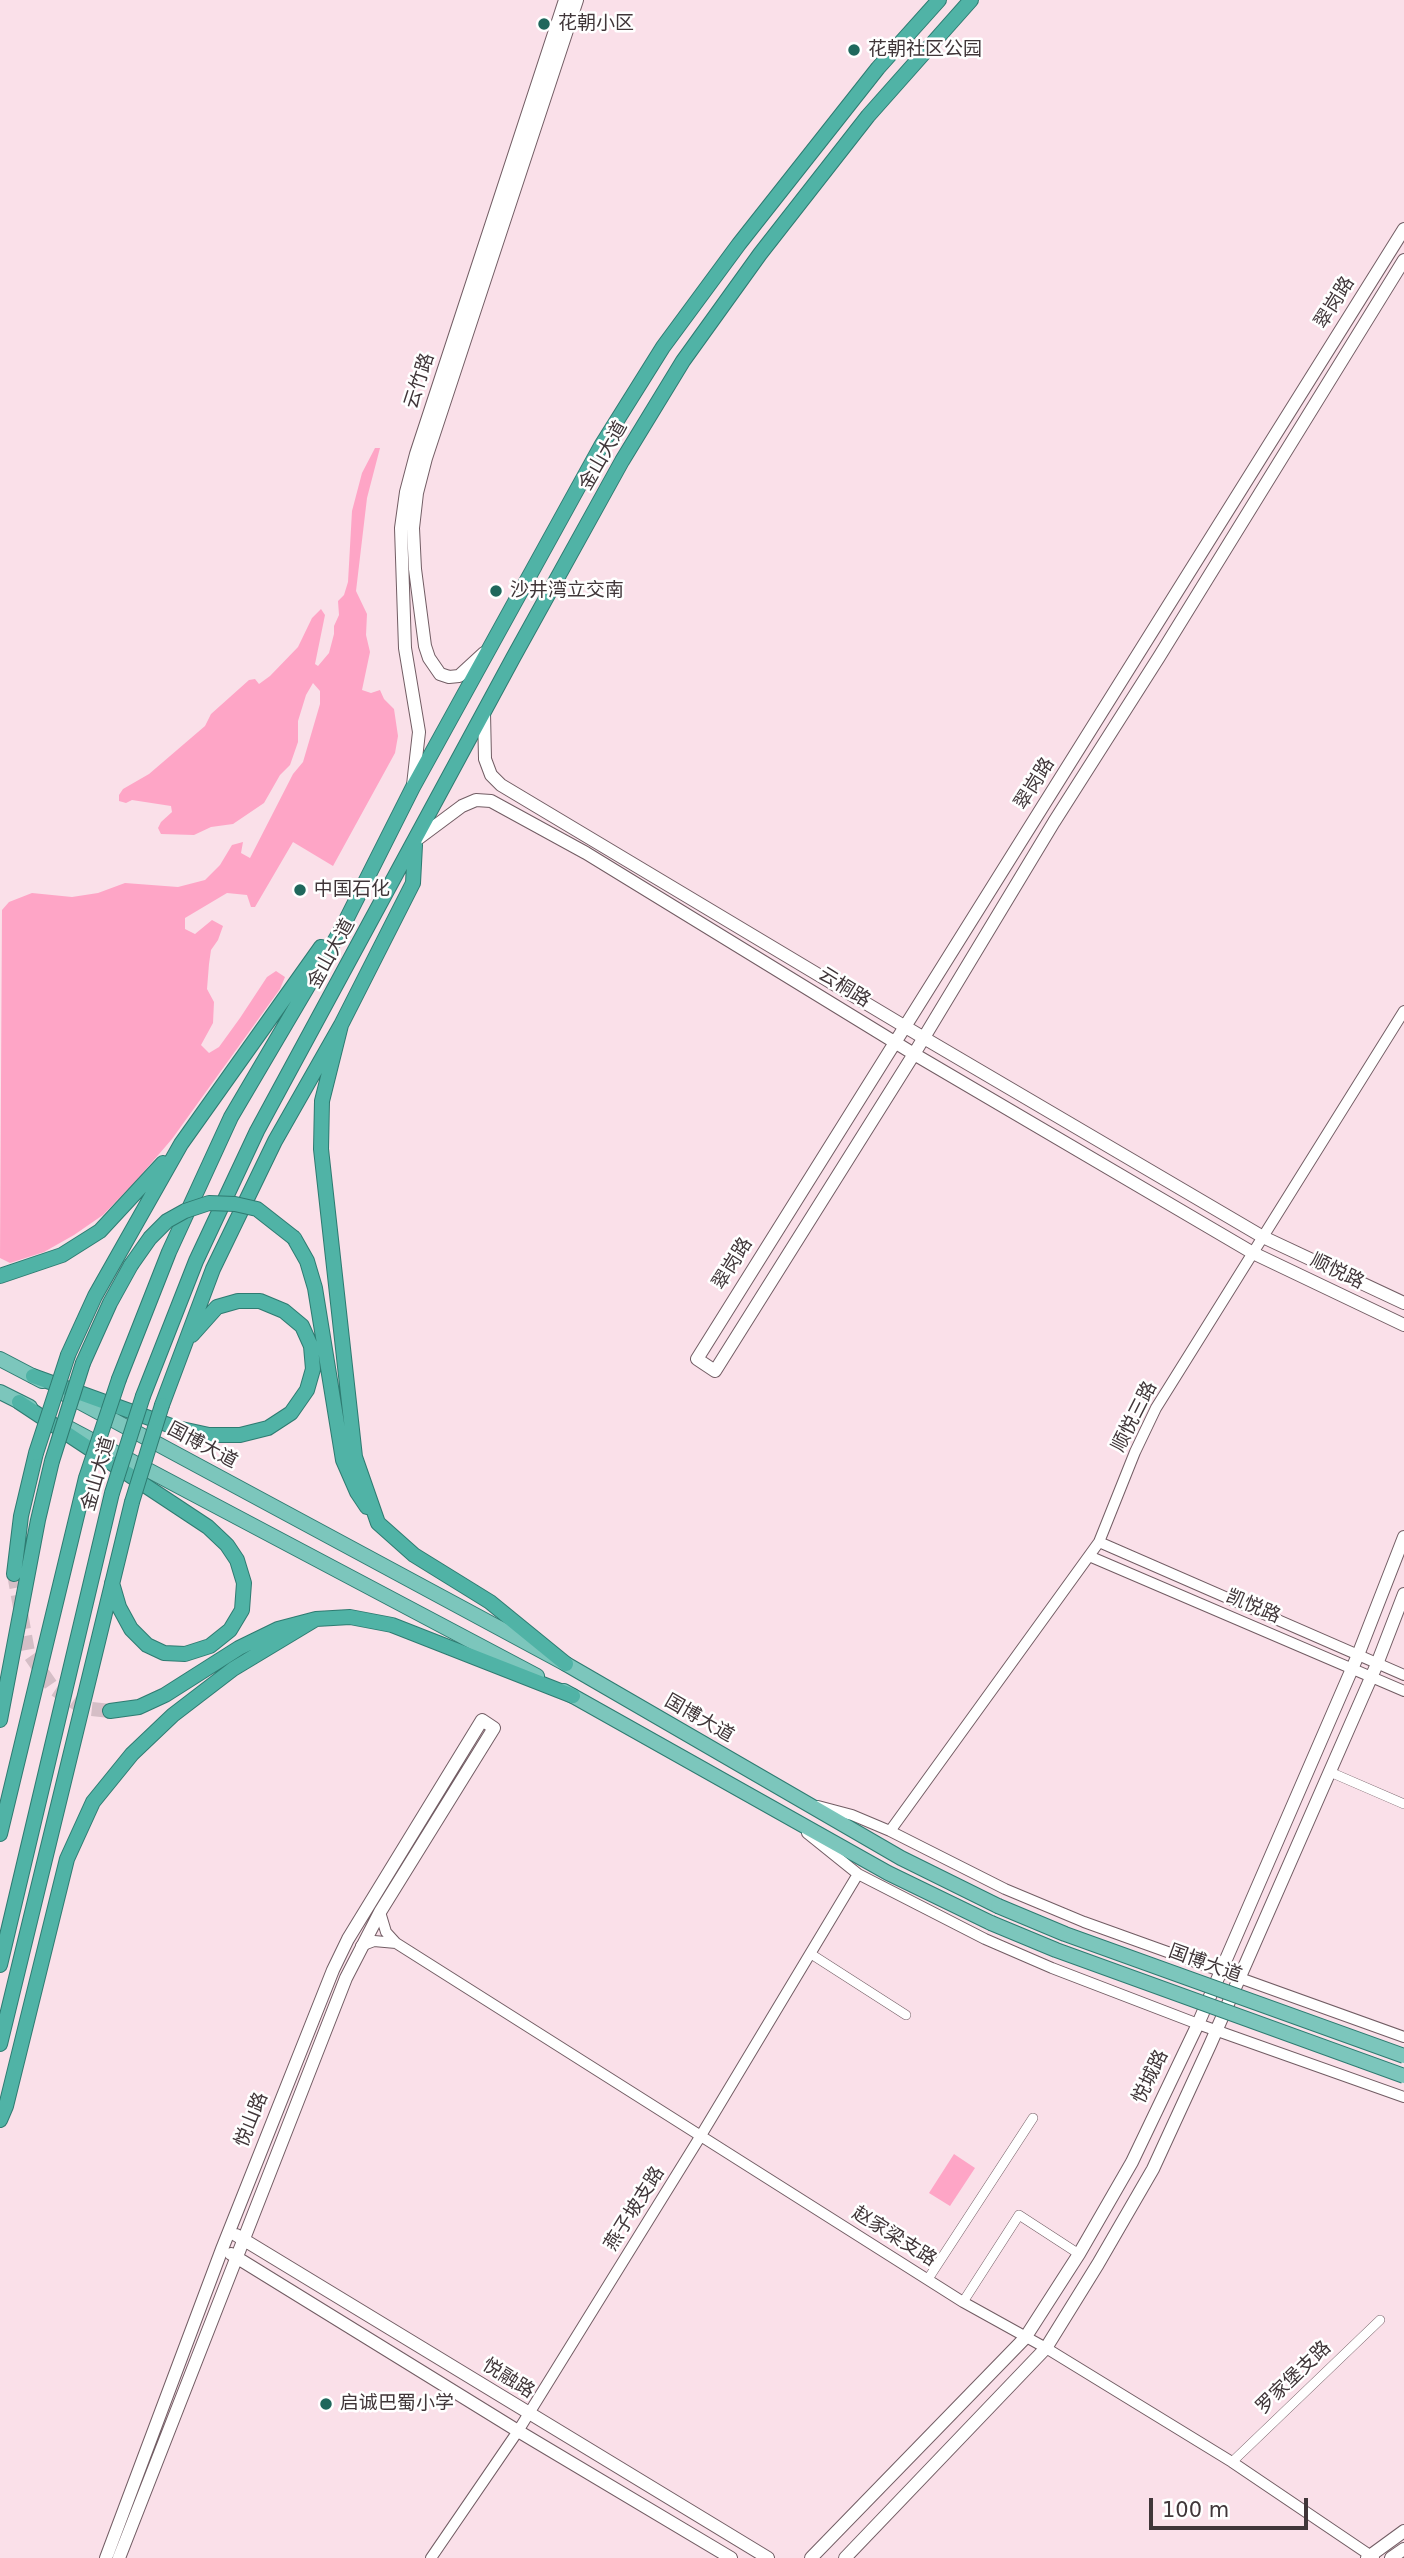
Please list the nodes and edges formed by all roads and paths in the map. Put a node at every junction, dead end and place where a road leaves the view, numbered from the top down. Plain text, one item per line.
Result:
1 (565, 0) edge
2 (576, 0) edge
3 (939, 0) edge
4 (971, 0) edge
5 (1404, 229) edge
6 (1404, 260) edge
7 (486, 650) junction
8 (484, 711) junction
9 (413, 787) junction
10 (415, 841) junction
11 (356, 898) junction
12 (1404, 1011) edge
13 (341, 1025) junction
14 (905, 1028) junction
15 (923, 1038) junction
16 (896, 1043) junction
17 (914, 1054) junction
18 (181, 1144) junction
19 (1263, 1237) junction
20 (1254, 1253) junction
21 (0, 1276) edge
22 (1404, 1303) edge
23 (1404, 1325) edge
24 (183, 1347) junction
25 (0, 1359) edge
26 (33, 1376) junction
27 (0, 1392) edge
28 (19, 1402) junction
29 (378, 1523) junction
30 (1404, 1536) edge
31 (1099, 1542) junction
32 (1089, 1556) junction
33 (14, 1574) tunnel mouth
34 (111, 1582) junction
35 (1404, 1594) edge
36 (316, 1619) junction
37 (1358, 1656) junction
38 (566, 1664) junction
39 (1377, 1664) junction
40 (1352, 1669) junction
41 (1404, 1675) edge
42 (1371, 1676) junction
43 (1404, 1691) edge
44 (573, 1696) junction
45 (110, 1711) tunnel mouth
46 (0, 1720) edge
47 (1329, 1772) junction
48 (802, 1801) junction
49 (1404, 1804) edge
50 (788, 1818) junction
51 (890, 1831) junction
52 (0, 1834) edge
53 (858, 1874) junction
54 (380, 1912) junction
55 (396, 1943) junction
56 (361, 1946) junction
57 (811, 1954) junction
58 (0, 1965) edge
59 (1221, 1970) junction
60 (1241, 1977) junction
61 (906, 2015) dead end
62 (1198, 2024) junction
63 (1216, 2031) junction
64 (1404, 2037) edge
65 (0, 2044) edge
66 (1404, 2056) edge
67 (1404, 2076) edge
68 (1404, 2096) edge
69 (1033, 2118) dead end
70 (0, 2120) edge
71 (700, 2137) junction
72 (229, 2231) junction
73 (243, 2239) junction
74 (222, 2249) junction
75 (1079, 2254) junction
76 (236, 2257) junction
77 (928, 2279) junction
78 (963, 2302) junction
79 (1380, 2320) dead end
80 (1025, 2338) junction
81 (1046, 2348) junction
82 (528, 2414) junction
83 (517, 2431) junction
84 (1232, 2462) junction
85 (1404, 2531) edge
86 (1404, 2549) edge
87 (1371, 2557) edge
88 (106, 2558) edge
89 (119, 2558) edge
90 (431, 2558) edge
91 (731, 2558) edge
92 (768, 2558) edge
93 (811, 2558) edge
94 (845, 2558) edge
95 (1391, 2558) edge

1 - 9 main road, 云竹路
2 - 7 main road, 云竹路
3 - 7 highway, 金山大道
4 - 8 highway, 金山大道
5 - 14 main road, 翠岗路
6 - 15 main road, 翠岗路
7 - 9 highway, 金山大道
8 - 10 highway, 金山大道
8 - 14 main road, 云桐路
9 - 11 highway, 金山大道
10 - 13 highway
10 - 16 main road, 云桐路
10 - 58 highway, 金山大道, bridge
11 - 18 highway
11 - 52 highway, 金山大道, bridge
12 - 19 street, 顺悦三路
13 - 24 highway
13 - 29 highway
14 - 15 main road, 云桐路
14 - 16 main road, 翠岗路
15 - 17 main road, 翠岗路
15 - 19 main road, 云桐路
16 - 17 main road, 云桐路
16 - 17 main road, 翠岗路
17 - 20 main road, 云桐路
18 - 21 highway
18 - 33 highway, bridge
19 - 20 street, 顺悦三路
19 - 22 main road, 顺悦路
20 - 23 main road, 顺悦路
20 - 31 street, 顺悦三路
24 - 26 highway
24 - 34 highway, bridge
25 - 26 main road, 国博大道
26 - 38 main road, 国博大道
27 - 28 main road, 国博大道
28 - 34 highway
28 - 44 main road, 国博大道
29 - 38 highway
29 - 46 highway, bridge
30 - 37 main road, 悦城路
31 - 32 street, 顺悦三路
31 - 37 street, 凯悦路
32 - 40 street, 凯悦路
32 - 51 street, 顺悦三路
34 - 65 highway
35 - 39 main road, 悦城路
36 - 44 highway
36 - 45 highway
36 - 70 highway
37 - 39 street, 凯悦路
37 - 40 main road, 悦城路
38 - 48 main road, 国博大道
39 - 41 street, 凯悦路
39 - 42 main road, 悦城路
40 - 42 street, 凯悦路
40 - 59 main road, 悦城路
42 - 43 street, 凯悦路
42 - 47 main road, 悦城路
44 - 50 main road, 国博大道
47 - 49 street
47 - 60 main road, 悦城路
48 - 51 street
48 - 66 main road, 国博大道, bridge
50 - 53 street
50 - 67 main road, 国博大道, bridge
51 - 59 street
53 - 57 street, 燕子坡支路
53 - 62 street
54 - 55 street
54 - 56 main road, 悦山路
54 - 72 main road, 悦山路
55 - 56 street
55 - 71 street, 赵家梁支路
56 - 73 main road, 悦山路
57 - 61 street
57 - 71 street, 燕子坡支路
59 - 60 street
59 - 62 main road, 悦城路
60 - 63 main road, 悦城路
60 - 64 street
62 - 63 street
62 - 75 main road, 悦城路
63 - 68 street
63 - 81 main road, 悦城路
69 - 77 street
71 - 77 street, 赵家梁支路
71 - 82 street, 燕子坡支路
72 - 73 main road, 悦融路
72 - 74 main road, 悦山路
73 - 76 main road, 悦山路
73 - 82 main road, 悦融路
74 - 76 main road, 悦融路
74 - 88 main road, 悦山路
75 - 78 street
75 - 80 main road, 悦城路
76 - 83 main road, 悦融路
76 - 89 main road, 悦山路
77 - 78 street, 赵家梁支路
78 - 80 street, 赵家梁支路
79 - 84 street, 罗家堡支路
80 - 81 street, 赵家梁支路
80 - 93 main road, 悦城路
81 - 84 street, 赵家梁支路
81 - 94 main road, 悦城路
82 - 83 street, 燕子坡支路
82 - 92 main road, 悦融路
83 - 90 street, 燕子坡支路
83 - 91 main road, 悦融路
84 - 87 street, 赵家梁支路
85 - 87 main road
86 - 95 main road

